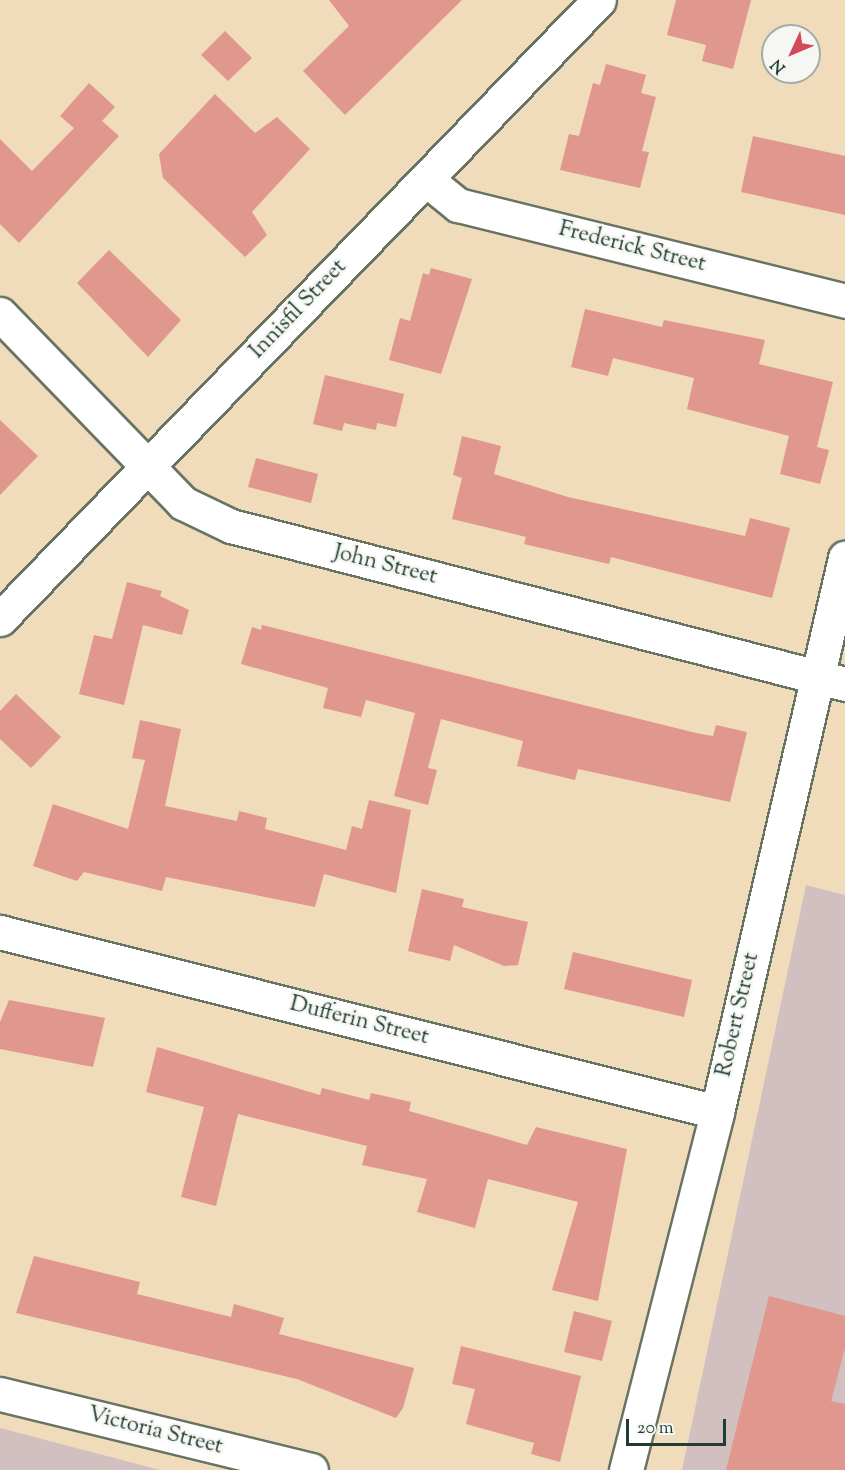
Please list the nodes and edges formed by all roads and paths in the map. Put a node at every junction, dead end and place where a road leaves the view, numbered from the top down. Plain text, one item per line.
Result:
1 (599, 0) edge
2 (427, 180) junction
3 (845, 301) edge
4 (0, 314) edge
5 (147, 465) junction
6 (845, 558) edge
7 (0, 619) edge
8 (831, 680) edge
9 (0, 932) edge
10 (717, 1112) junction
11 (0, 1394) edge
12 (310, 1470) edge
13 (626, 1470) edge

1 - 2 street, Innisfil Street
2 - 3 street, Frederick Street
2 - 5 street, Innisfil Street
4 - 5 street, John Street
5 - 7 street, Innisfil Street
5 - 8 street, John Street
6 - 8 street, Robert Street
8 - 10 street, Robert Street
9 - 10 street, Dufferin Street
10 - 13 street, Robert Street
11 - 12 street, Victoria Street

